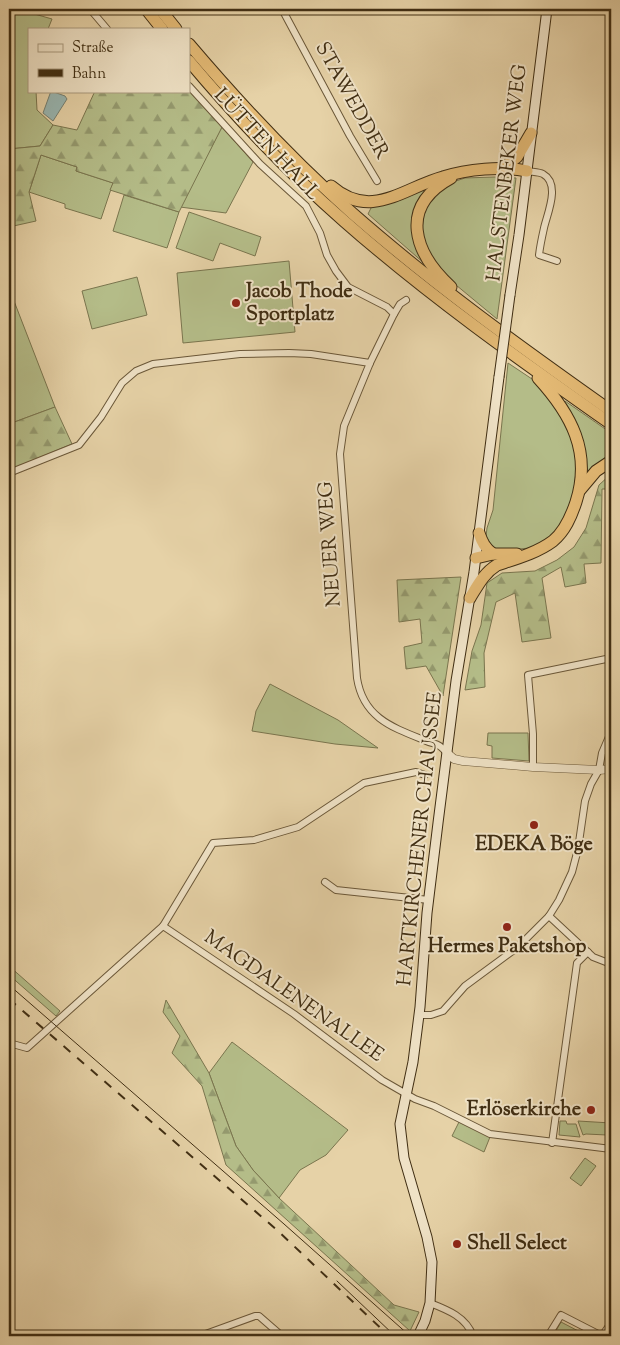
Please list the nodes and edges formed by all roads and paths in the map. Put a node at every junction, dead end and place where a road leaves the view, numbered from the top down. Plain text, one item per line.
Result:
1 (90, 9) edge
2 (146, 9) edge
3 (160, 9) edge
4 (282, 9) edge
5 (547, 9) edge
6 (106, 28) edge
7 (161, 28) edge
8 (175, 28) edge
9 (190, 45) edge
10 (190, 62) edge
11 (190, 87) edge
12 (531, 132) junction
13 (286, 151) junction
14 (502, 169) junction
15 (527, 171) junction
16 (460, 173) junction
17 (377, 182) dead end
18 (557, 261) dead end
19 (406, 300) dead end
20 (394, 314) junction
21 (484, 320) junction
22 (503, 341) joint
23 (370, 362) junction
24 (523, 362) junction
25 (611, 411) edge
26 (611, 424) edge
27 (611, 461) edge
28 (9, 473) edge
29 (580, 490) junction
30 (479, 533) junction
31 (476, 558) junction
32 (495, 559) junction
33 (470, 598) junction
34 (611, 658) edge
35 (611, 732) edge
36 (447, 753) junction
37 (533, 767) junction
38 (611, 769) edge
39 (599, 770) junction
40 (425, 775) dead end
41 (325, 882) dead end
42 (429, 900) junction
43 (549, 916) junction
44 (163, 926) junction
45 (588, 952) junction
46 (611, 964) edge
47 (419, 1015) junction
48 (9, 1044) edge
49 (409, 1095) junction
50 (552, 1143) junction
51 (611, 1149) edge
52 (430, 1303) junction
53 (611, 1323) edge
54 (200, 1336) edge
55 (282, 1336) edge
56 (418, 1336) edge
57 (473, 1336) edge
58 (548, 1336) edge

1 - 6 street
2 - 7 highway
3 - 8 highway
4 - 17 street, STAWEDDER
5 - 12 main road, HALSTENBEKER WEG
9 - 13 highway
10 - 24 highway
11 - 20 street, LÜTTEN HALL
12 - 14 highway
12 - 15 main road, HALSTENBEKER WEG
13 - 16 highway
13 - 21 highway
14 - 15 highway
14 - 16 highway
15 - 18 street
15 - 22 main road, HALSTENBEKER WEG, bridge
16 - 21 highway
19 - 20 street, NEUER WEG
20 - 23 street, NEUER WEG
21 - 25 highway
22 - 30 main road, HARTKIRCHENER CHAUSSEE, bridge
23 - 28 street
23 - 36 street, NEUER WEG
24 - 26 highway
24 - 29 highway
27 - 29 highway
29 - 32 highway
30 - 31 main road, HARTKIRCHENER CHAUSSEE
30 - 32 highway
31 - 32 highway
31 - 33 main road, HARTKIRCHENER CHAUSSEE
32 - 33 highway
33 - 36 main road, HARTKIRCHENER CHAUSSEE
34 - 37 street
35 - 39 street
36 - 37 street
36 - 42 main road, HARTKIRCHENER CHAUSSEE
37 - 39 street
38 - 39 street
39 - 43 street
40 - 44 street
41 - 42 street
42 - 47 main road, HARTKIRCHENER CHAUSSEE
43 - 45 street
43 - 47 street
44 - 48 street
44 - 49 street, MAGDALENENALLEE
45 - 46 street
45 - 50 street
47 - 49 main road, HARTKIRCHENER CHAUSSEE
49 - 50 street, MAGDALENENALLEE
49 - 52 main road, HARTKIRCHENER CHAUSSEE
50 - 51 street, MAGDALENENALLEE
52 - 56 main road, HARTKIRCHENER CHAUSSEE
52 - 57 street
53 - 58 street
54 - 55 street

